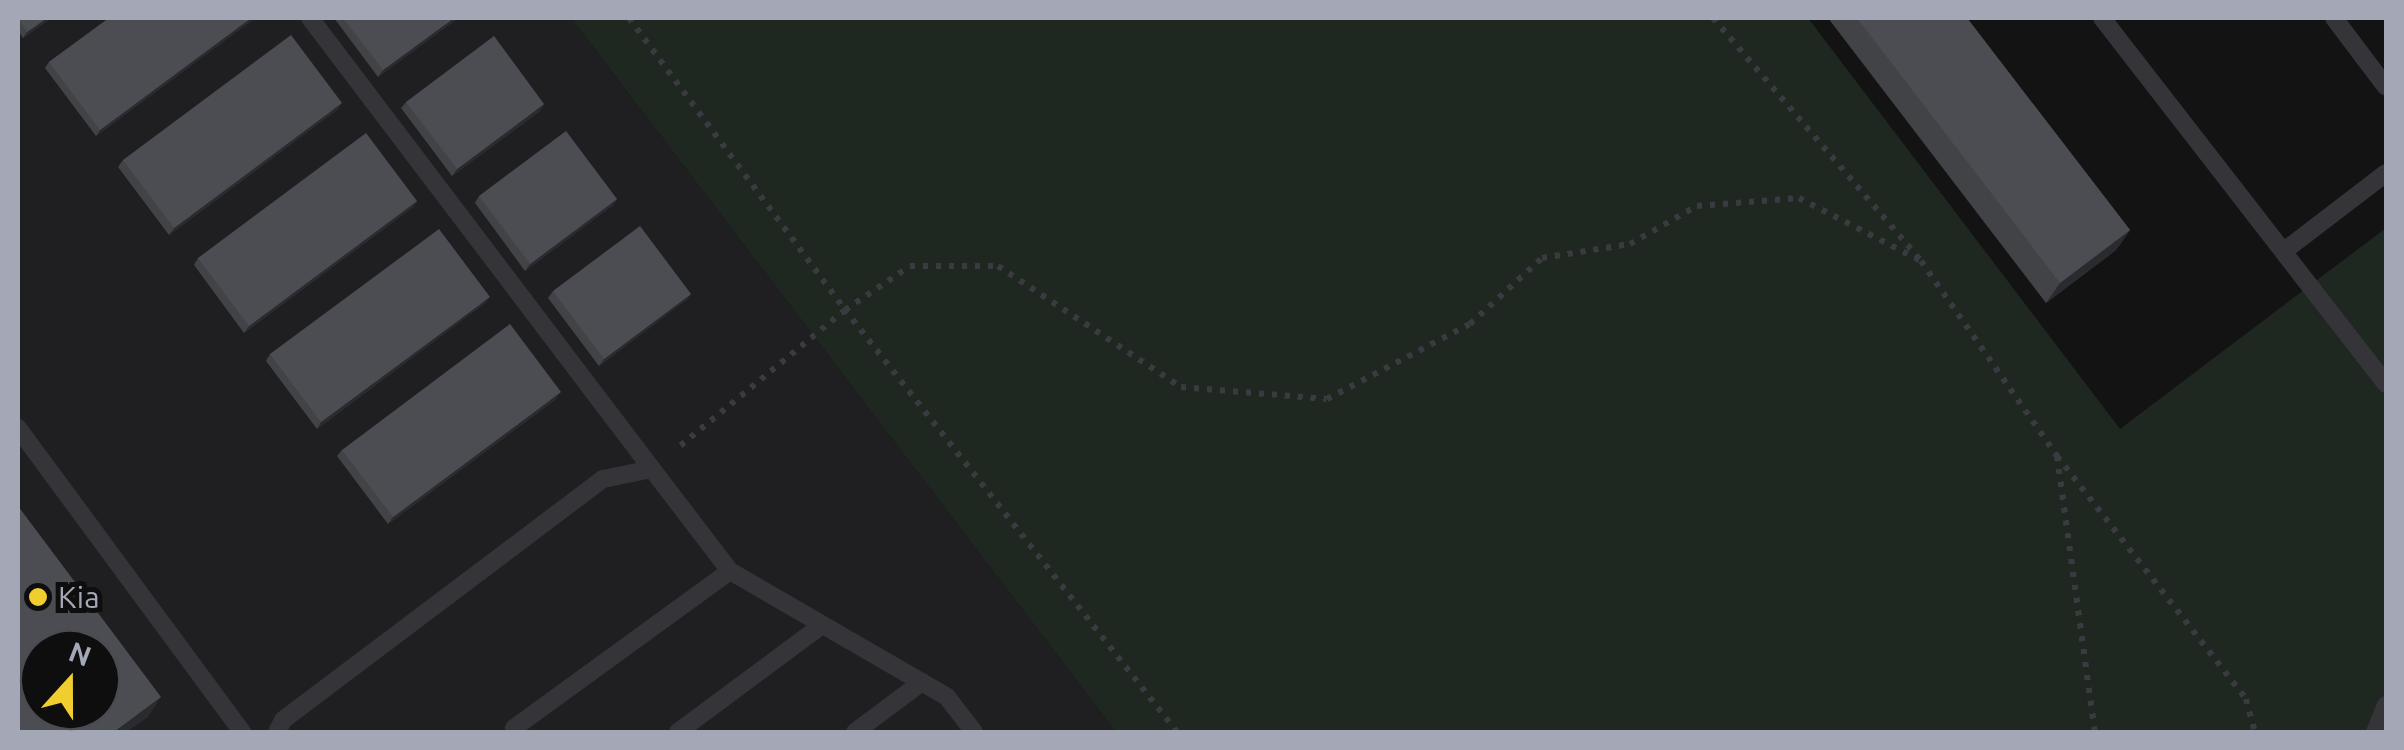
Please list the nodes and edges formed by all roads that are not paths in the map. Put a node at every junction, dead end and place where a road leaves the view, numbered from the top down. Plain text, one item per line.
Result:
1 (310, 18) edge
2 (2102, 18) edge
3 (2334, 18) edge
4 (2386, 86) edge
5 (2386, 174) edge
6 (2284, 251) junction
7 (2386, 384) edge
8 (18, 428) edge
9 (652, 469) junction
10 (730, 571) junction
11 (822, 624) junction
12 (922, 682) junction
13 (2386, 705) edge
14 (514, 728) dead end
15 (242, 732) edge
16 (277, 732) edge
17 (678, 732) edge
18 (855, 732) edge
19 (974, 732) edge
20 (2375, 732) edge

1 - 9 lane
2 - 6 lane
3 - 4 lane
5 - 6 lane
6 - 7 lane
8 - 15 lane
9 - 10 lane
9 - 16 lane
10 - 11 lane
10 - 14 lane
11 - 12 lane
11 - 17 lane
12 - 18 lane
12 - 19 lane
13 - 20 lane

